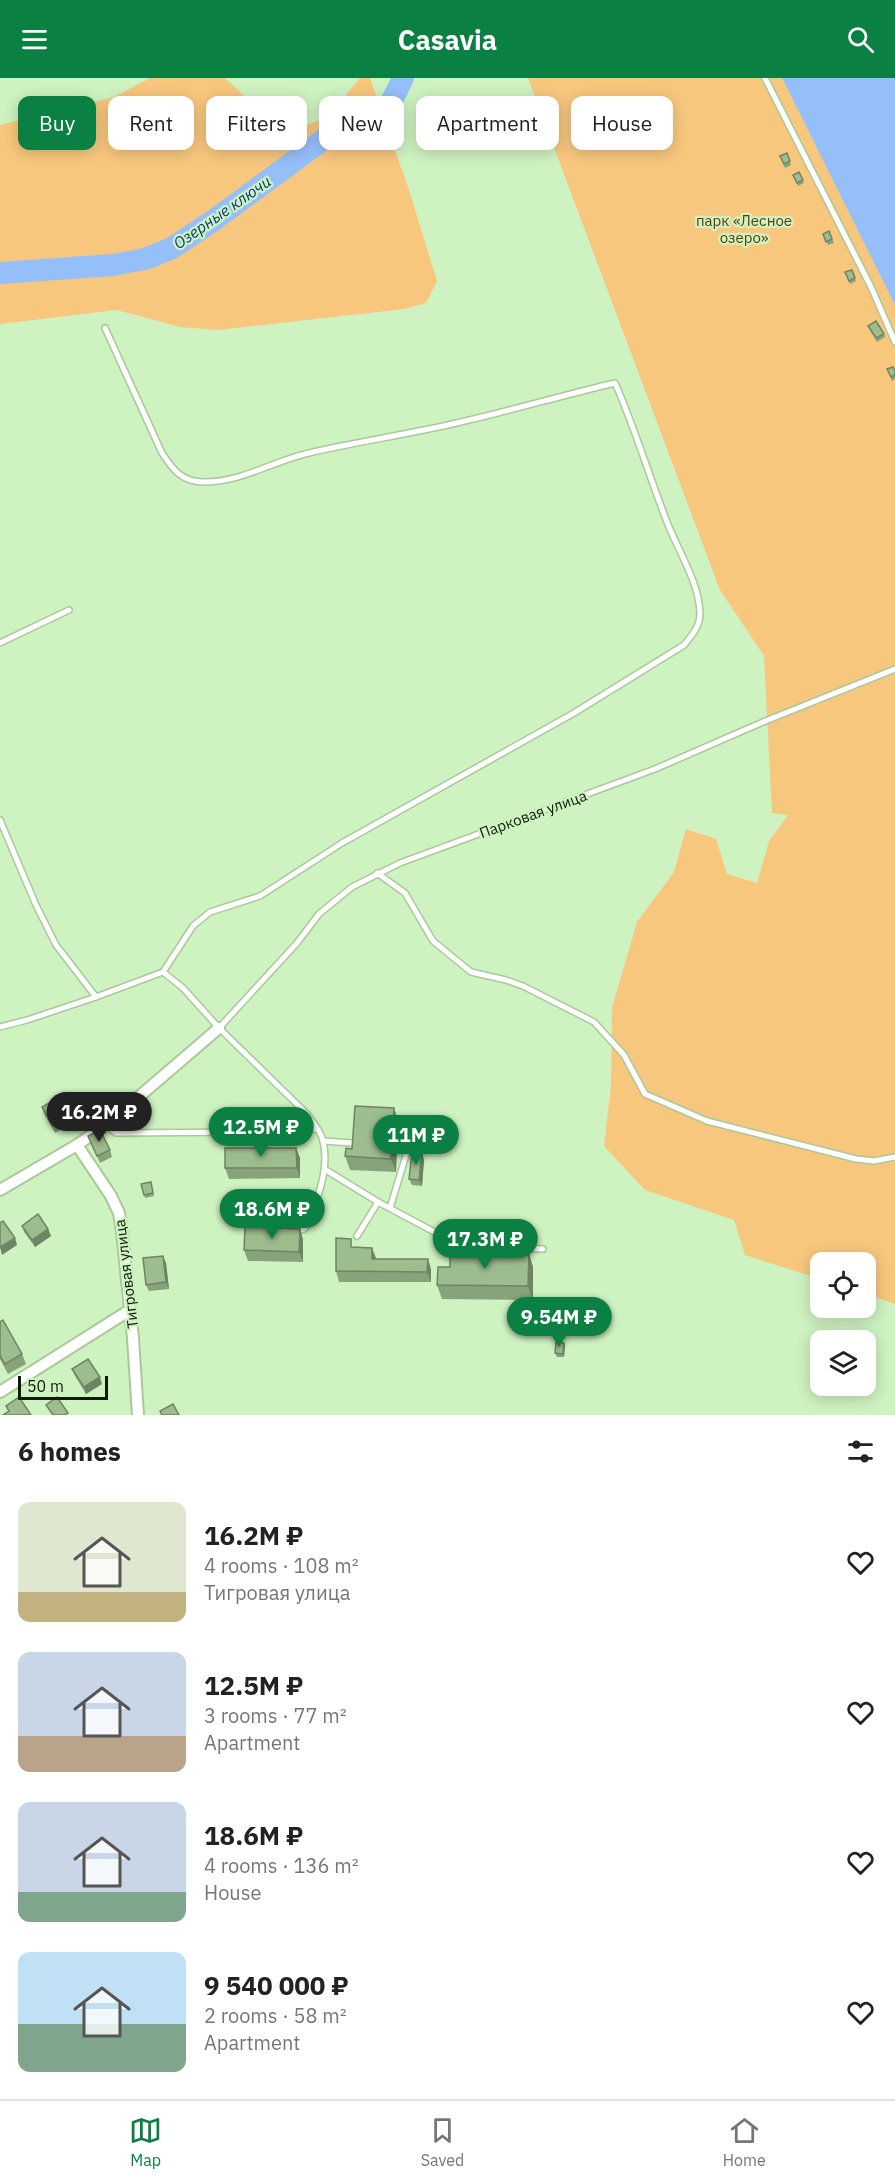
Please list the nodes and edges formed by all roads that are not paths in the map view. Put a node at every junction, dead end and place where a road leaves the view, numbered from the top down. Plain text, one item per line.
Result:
1 (765, 78) edge
2 (105, 328) dead end
3 (895, 342) edge
4 (69, 610) dead end
5 (0, 643) edge
6 (895, 669) edge
7 (0, 820) edge
8 (377, 873) junction
9 (163, 972) junction
10 (96, 997) junction
11 (0, 1027) edge
12 (219, 1028) junction
13 (106, 1125) junction
14 (317, 1129) junction
15 (411, 1139) dead end
16 (323, 1141) junction
17 (352, 1143) edge
18 (77, 1145) junction
19 (895, 1157) edge
20 (326, 1170) junction
21 (0, 1190) edge
22 (378, 1202) junction
23 (390, 1208) junction
24 (254, 1225) edge
25 (357, 1236) dead end
26 (543, 1249) dead end
27 (130, 1310) junction
28 (0, 1392) edge
29 (138, 1415) edge

1 - 3 lane
2 - 9 lane
4 - 5 lane
6 - 8 lane, Парковая улица
7 - 10 lane
8 - 12 lane, Парковая улица
8 - 19 lane
9 - 10 lane
9 - 12 lane
10 - 11 lane
12 - 13 street
12 - 14 lane
13 - 14 lane
13 - 18 street
14 - 16 lane
15 - 23 lane
16 - 17 lane
16 - 20 lane
18 - 21 street
18 - 27 street, Тигровая улица
20 - 22 lane
20 - 24 lane
22 - 23 lane
22 - 25 lane
23 - 26 lane
27 - 28 street
27 - 29 street, Тигровая улица

